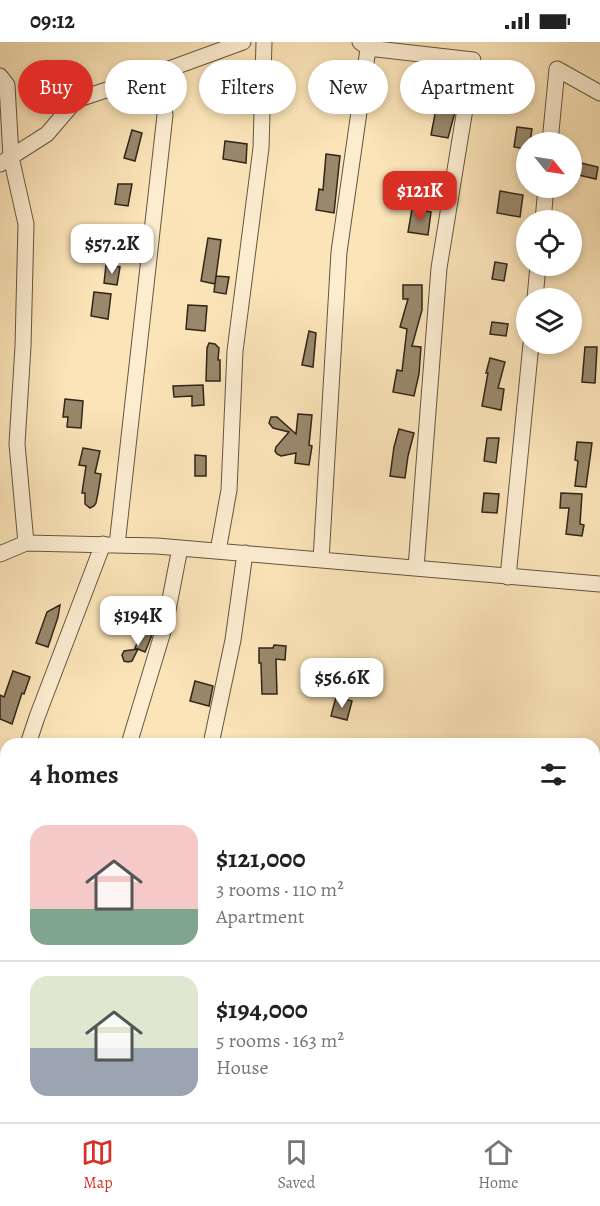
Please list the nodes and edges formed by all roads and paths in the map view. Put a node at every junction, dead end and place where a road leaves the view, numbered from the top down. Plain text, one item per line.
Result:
1 (243, 42) edge
2 (264, 42) edge
3 (366, 44) edge
4 (187, 62) edge
5 (0, 76) edge
6 (105, 90) edge
7 (600, 93) edge
8 (165, 114) edge
9 (551, 132) edge
10 (6, 161) edge
11 (530, 354) edge
12 (26, 543) junction
13 (110, 544) junction
14 (180, 548) junction
15 (218, 551) junction
16 (245, 553) junction
17 (0, 554) edge
18 (321, 560) junction
19 (416, 568) junction
20 (508, 577) junction
21 (600, 584) edge
22 (30, 738) edge
23 (131, 738) edge
24 (212, 738) edge

1 - 4 street
2 - 15 street
3 - 18 street
3 - 19 street
5 - 10 street
6 - 10 street
7 - 9 street
8 - 13 street
10 - 12 street
11 - 20 street
12 - 13 street
12 - 17 street
13 - 14 street
13 - 22 street
14 - 15 street
14 - 23 street
15 - 16 street
16 - 18 street
16 - 24 street
18 - 19 street
19 - 20 street
20 - 21 street

